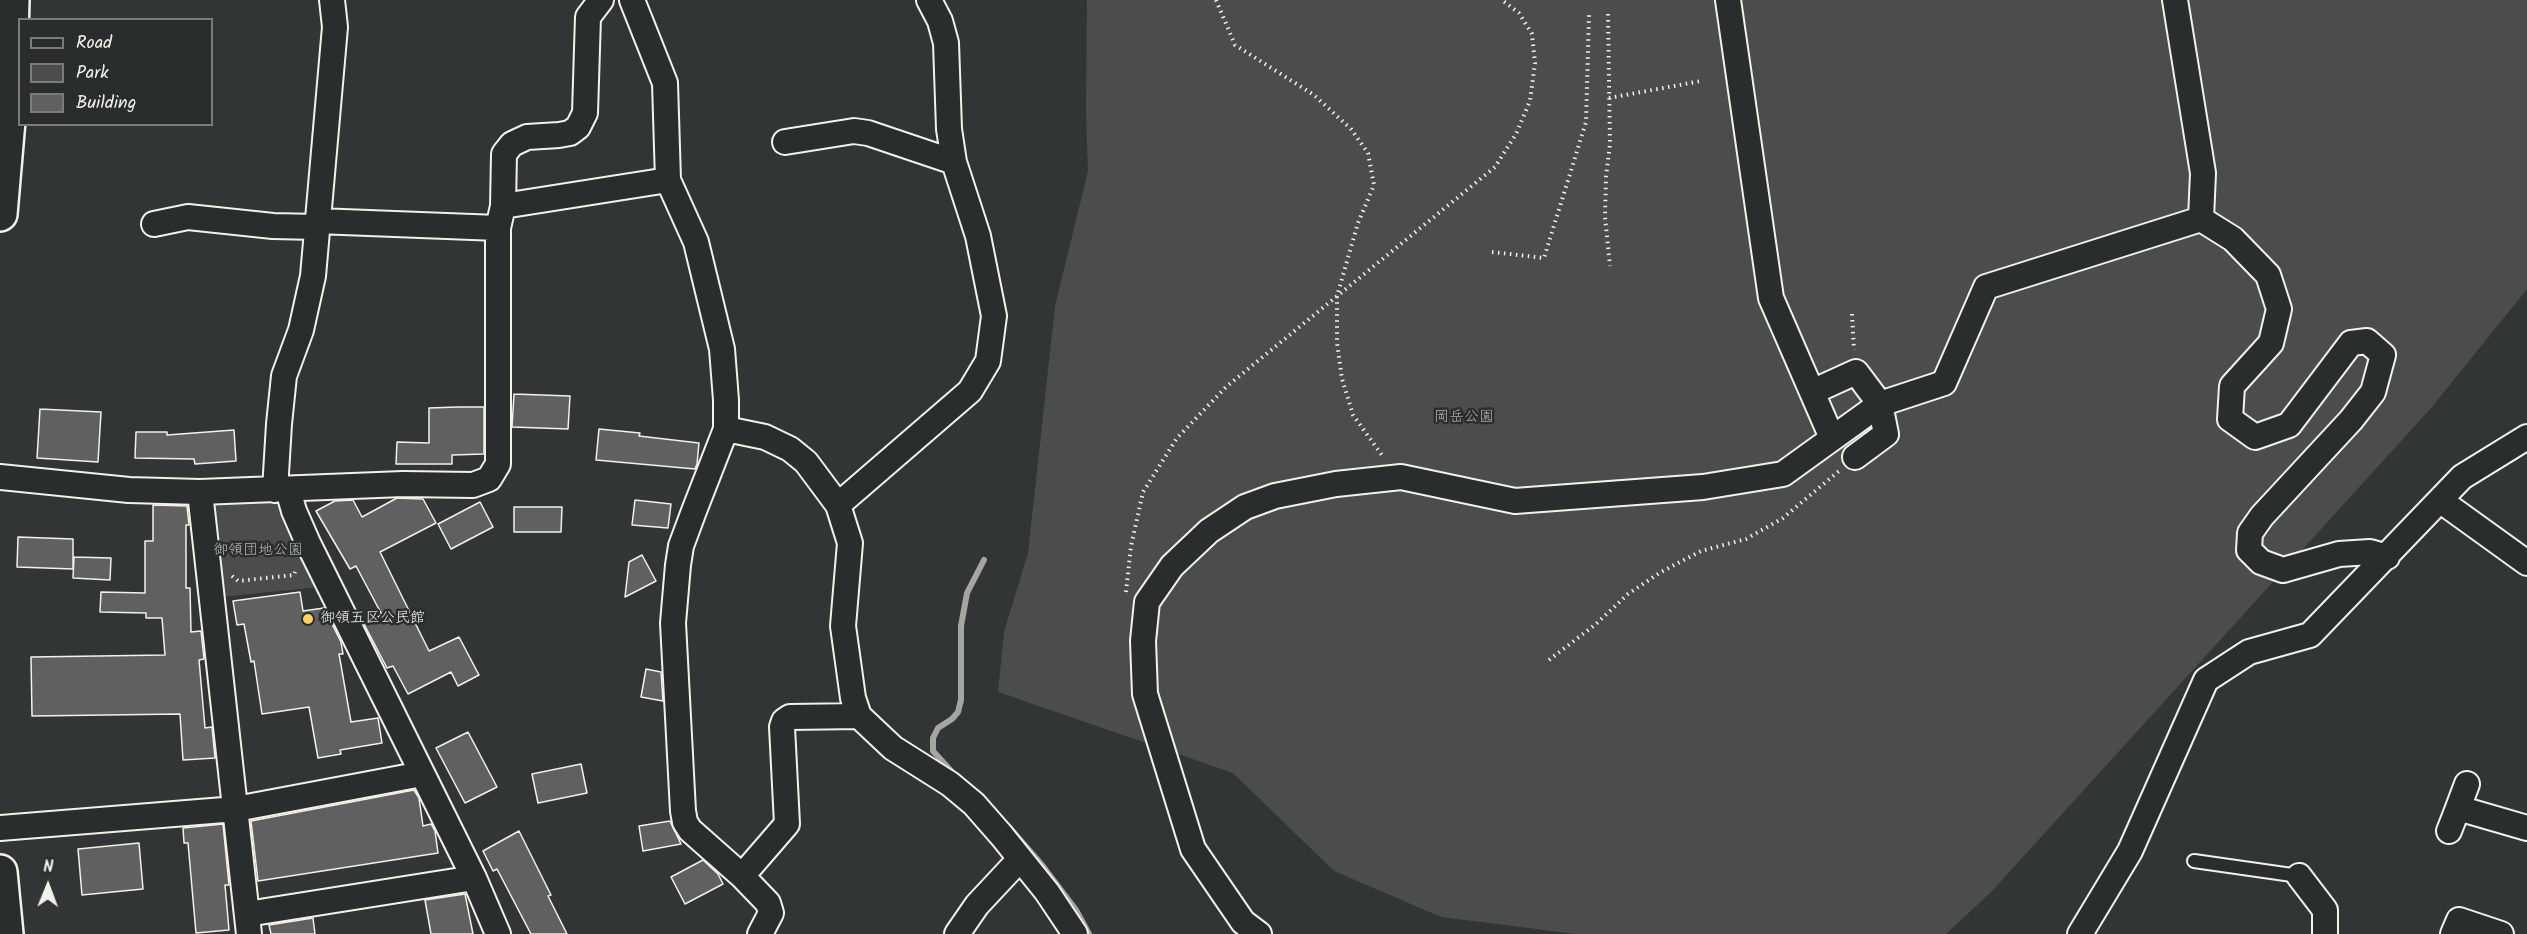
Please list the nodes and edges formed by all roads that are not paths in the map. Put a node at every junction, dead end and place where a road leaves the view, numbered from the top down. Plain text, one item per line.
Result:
1 (12, 0) edge
2 (332, 0) edge
3 (601, 0) edge
4 (632, 0) edge
5 (929, 0) edge
6 (1728, 0) edge
7 (2175, 0) edge
8 (785, 142) dead end
9 (954, 162) junction
10 (668, 180) junction
11 (0, 214) edge
12 (500, 217) junction
13 (2201, 219) junction
14 (154, 224) dead end
15 (317, 224) junction
16 (1812, 392) junction
17 (1880, 404) junction
18 (726, 429) junction
19 (2527, 437) edge
20 (1832, 438) junction
21 (1855, 457) road end
22 (0, 477) edge
23 (282, 490) junction
24 (200, 492) junction
25 (2440, 501) junction
26 (838, 504) junction
27 (2387, 557) junction
28 (2527, 563) edge
29 (860, 716) junction
30 (422, 774) junction
31 (2467, 784) dead end
32 (2458, 808) junction
33 (236, 809) junction
34 (0, 828) edge
35 (2527, 828) edge
36 (2449, 831) dead end
37 (1020, 859) junction
38 (2193, 861) dead end
39 (0, 872) edge
40 (742, 876) junction
41 (2299, 876) joint
42 (474, 878) junction
43 (248, 924) edge
44 (6, 934) edge
45 (498, 934) edge
46 (760, 934) edge
47 (957, 934) edge
48 (1075, 934) edge
49 (1259, 934) edge
50 (2080, 934) edge
51 (2325, 934) edge
52 (2453, 934) edge
53 (2501, 934) edge

1 - 11 main road
2 - 15 street
3 - 12 street
4 - 10 street
5 - 9 street
6 - 16 street
7 - 13 street
8 - 9 street
9 - 26 street
10 - 12 street
10 - 18 street
12 - 15 street
12 - 23 street
13 - 17 street
13 - 27 street
14 - 15 street
15 - 23 street
16 - 17 street
16 - 20 street
17 - 20 street
17 - 21 street
18 - 26 street
18 - 40 street
19 - 25 street
20 - 49 street
22 - 24 street
23 - 24 street
23 - 30 street
24 - 33 street
25 - 27 street
25 - 28 street
26 - 29 street
27 - 50 street
29 - 37 street
29 - 40 street
30 - 33 street
30 - 42 street
31 - 32 street
32 - 35 street
32 - 36 street
33 - 34 street
33 - 43 street
37 - 47 street
37 - 48 street
38 - 41 lane
39 - 44 main road
40 - 46 street
41 - 51 street
42 - 43 street
42 - 45 street
52 - 53 street

